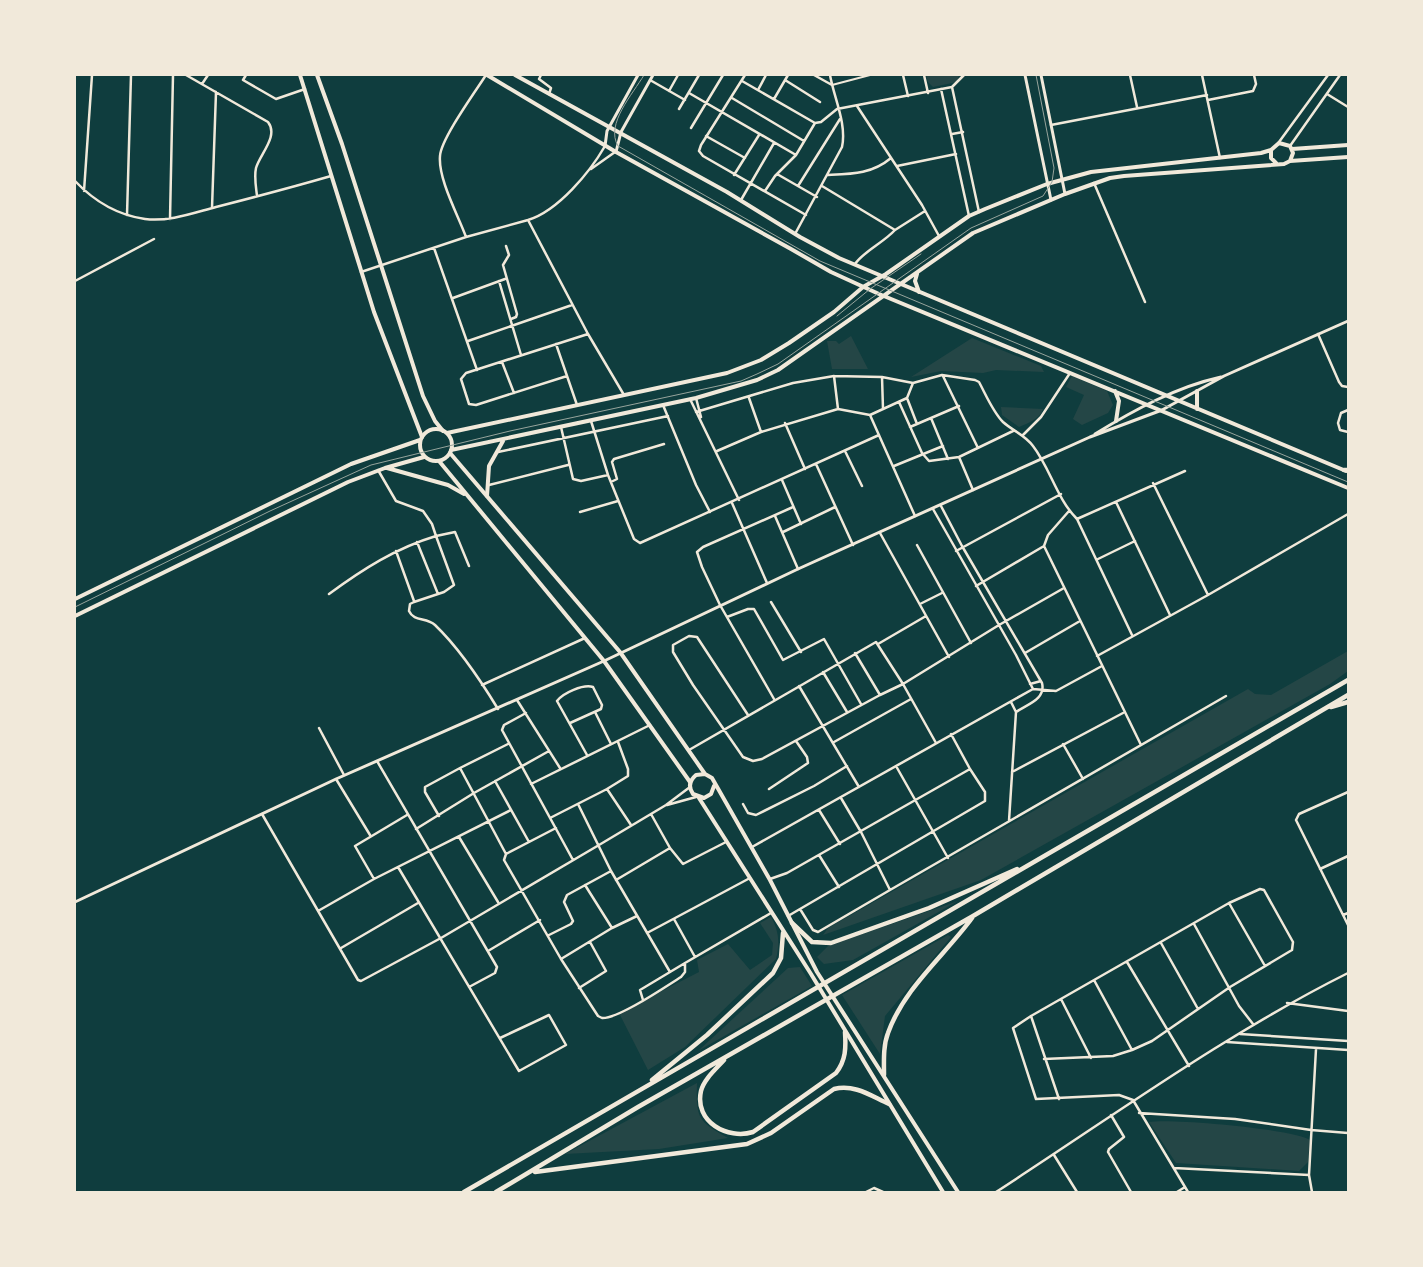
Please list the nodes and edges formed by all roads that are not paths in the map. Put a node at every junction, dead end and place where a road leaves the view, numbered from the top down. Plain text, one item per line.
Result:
1 (92, 75) edge
2 (131, 75) edge
3 (173, 75) edge
4 (186, 75) edge
5 (208, 75) edge
6 (246, 75) edge
7 (300, 75) edge
8 (317, 75) edge
9 (486, 75) edge
10 (515, 75) edge
11 (541, 75) edge
12 (638, 75) edge
13 (653, 75) edge
14 (678, 75) edge
15 (699, 75) edge
16 (723, 75) edge
17 (745, 75) edge
18 (766, 75) edge
19 (788, 75) edge
20 (814, 75) edge
21 (830, 75) edge
22 (870, 75) edge
23 (903, 75) edge
24 (924, 75) edge
25 (964, 75) edge
26 (1025, 75) edge
27 (1041, 75) edge
28 (1130, 75) edge
29 (1202, 75) edge
30 (1254, 75) edge
31 (1328, 75) edge
32 (1340, 75) edge
33 (539, 79) junction
34 (650, 80) junction
35 (785, 80) junction
36 (742, 81) junction
37 (202, 84) junction
38 (832, 85) junction
39 (535, 86) junction
40 (952, 87) junction
41 (305, 89) junction
42 (941, 89) junction
43 (758, 90) junction
44 (669, 91) junction
45 (216, 92) junction
46 (689, 93) junction
47 (928, 93) junction
48 (549, 94) junction
49 (1327, 94) junction
50 (1207, 95) junction
51 (908, 96) junction
52 (732, 98) junction
53 (774, 99) junction
54 (685, 100) junction
55 (1208, 100) junction
56 (820, 102) dead end
57 (706, 103) junction
58 (857, 106) junction
59 (1136, 107) junction
60 (1348, 107) edge
61 (679, 109) dead end
62 (837, 109) junction
63 (722, 113) junction
64 (840, 118) junction
65 (815, 123) junction
66 (1051, 125) junction
67 (609, 127) junction
68 (692, 128) dead end
69 (621, 132) junction
70 (963, 132) junction
71 (952, 134) junction
72 (759, 135) junction
73 (706, 136) junction
74 (804, 141) junction
75 (774, 143) junction
76 (1279, 143) junction
77 (605, 146) junction
78 (1348, 146) edge
79 (1291, 148) junction
80 (1271, 150) junction
81 (616, 152) junction
82 (957, 154) junction
83 (796, 155) junction
84 (1348, 157) edge
85 (745, 158) junction
86 (891, 158) junction
87 (1220, 158) junction
88 (1290, 161) junction
89 (1276, 164) junction
90 (897, 166) junction
91 (590, 170) junction
92 (777, 174) junction
93 (332, 175) junction
94 (734, 175) junction
95 (828, 175) junction
96 (1062, 180) junction
97 (75, 181) edge
98 (1094, 183) junction
99 (1047, 184) junction
100 (751, 185) junction
101 (798, 186) junction
102 (822, 186) junction
103 (84, 191) junction
104 (765, 191) junction
105 (1065, 194) junction
106 (257, 196) junction
107 (817, 197) junction
108 (741, 200) junction
109 (1051, 200) junction
110 (212, 208) junction
111 (926, 211) junction
112 (979, 212) junction
113 (127, 215) junction
114 (806, 215) junction
115 (969, 216) junction
116 (170, 219) junction
117 (528, 220) junction
118 (895, 230) junction
119 (795, 234) junction
120 (939, 236) junction
121 (466, 237) junction
122 (154, 239) dead end
123 (506, 246) dead end
124 (434, 248) junction
125 (854, 265) junction
126 (380, 266) junction
127 (361, 272) junction
128 (917, 274) junction
129 (881, 276) junction
130 (506, 278) junction
131 (75, 281) edge
132 (499, 281) junction
133 (902, 284) junction
134 (863, 286) junction
135 (919, 292) junction
136 (885, 296) junction
137 (453, 298) junction
138 (1145, 302) dead end
139 (572, 305) junction
140 (511, 319) junction
141 (1348, 321) edge
142 (514, 326) junction
143 (1318, 333) junction
144 (588, 334) junction
145 (468, 341) junction
146 (556, 344) junction
147 (521, 355) junction
148 (502, 362) junction
149 (477, 370) junction
150 (1070, 372) junction
151 (942, 375) junction
152 (567, 376) junction
153 (834, 376) junction
154 (882, 376) junction
155 (1224, 376) junction
156 (913, 383) junction
157 (1348, 387) edge
158 (1115, 390) junction
159 (1197, 391) junction
160 (514, 393) junction
161 (625, 396) junction
162 (1166, 396) junction
163 (696, 398) junction
164 (750, 398) junction
165 (906, 398) junction
166 (690, 399) junction
167 (1178, 401) junction
168 (900, 402) junction
169 (1149, 404) junction
170 (663, 405) junction
171 (578, 406) junction
172 (958, 406) junction
173 (838, 409) junction
174 (883, 409) junction
175 (1197, 409) junction
176 (1162, 410) junction
177 (1348, 410) edge
178 (698, 412) junction
179 (870, 415) junction
180 (668, 416) junction
181 (931, 418) junction
182 (591, 421) junction
183 (1116, 421) junction
184 (785, 423) junction
185 (917, 424) junction
186 (561, 427) junction
187 (910, 427) junction
188 (1013, 431) junction
189 (445, 432) junction
190 (761, 432) junction
191 (1348, 432) edge
192 (594, 433) junction
193 (879, 435) junction
194 (1023, 435) junction
195 (1090, 437) junction
196 (421, 438) junction
197 (563, 440) junction
198 (503, 441) junction
199 (664, 444) dead end
200 (942, 446) junction
201 (978, 448) junction
202 (717, 451) junction
203 (844, 451) junction
204 (451, 452) junction
205 (495, 452) junction
206 (922, 453) junction
207 (424, 457) junction
208 (959, 457) junction
209 (948, 459) junction
210 (1042, 459) junction
211 (439, 461) junction
212 (816, 464) junction
213 (569, 465) junction
214 (894, 466) junction
215 (385, 468) junction
216 (805, 469) junction
217 (378, 470) junction
218 (1185, 470) dead end
219 (1346, 470) edge
220 (608, 475) junction
221 (782, 480) junction
222 (611, 482) junction
223 (1153, 483) junction
224 (487, 485) junction
225 (862, 486) dead end
226 (1348, 488) edge
227 (974, 490) junction
228 (464, 494) junction
229 (1061, 494) junction
230 (487, 496) junction
231 (739, 500) junction
232 (618, 501) junction
233 (1116, 502) junction
234 (732, 503) junction
235 (941, 506) junction
236 (793, 507) junction
237 (835, 507) junction
238 (933, 509) junction
239 (1069, 511) junction
240 (580, 512) dead end
241 (710, 512) junction
242 (1348, 514) edge
243 (775, 516) junction
244 (915, 516) junction
245 (1077, 519) junction
246 (801, 524) junction
247 (744, 530) junction
248 (783, 532) junction
249 (880, 533) junction
250 (436, 536) junction
251 (1134, 541) junction
252 (418, 542) junction
253 (853, 545) junction
254 (917, 545) dead end
255 (962, 546) junction
256 (1044, 546) junction
257 (956, 550) junction
258 (396, 551) junction
259 (1097, 559) junction
260 (470, 566) dead end
261 (798, 569) junction
262 (983, 582) junction
263 (767, 583) junction
264 (976, 586) junction
265 (1064, 588) junction
266 (942, 593) junction
267 (329, 594) dead end
268 (438, 594) junction
269 (1208, 595) junction
270 (75, 599) edge
271 (414, 602) junction
272 (771, 602) dead end
273 (920, 604) junction
274 (720, 605) junction
275 (1170, 615) junction
276 (75, 616) edge
277 (926, 616) junction
278 (727, 617) junction
279 (1006, 620) junction
280 (1080, 621) junction
281 (998, 624) junction
282 (1132, 635) junction
283 (585, 638) junction
284 (971, 643) junction
285 (878, 644) junction
286 (620, 652) junction
287 (801, 652) junction
288 (855, 653) junction
289 (1025, 653) junction
290 (1098, 656) junction
291 (949, 657) junction
292 (604, 661) junction
293 (838, 663) junction
294 (1102, 666) junction
295 (823, 672) junction
296 (1348, 678) edge
297 (1041, 681) junction
298 (482, 684) junction
299 (903, 684) junction
300 (1030, 684) junction
301 (799, 686) junction
302 (1033, 689) junction
303 (1043, 692) junction
304 (880, 695) junction
305 (1348, 695) edge
306 (1226, 696) dead end
307 (774, 699) junction
308 (911, 699) junction
309 (517, 700) junction
310 (1011, 702) junction
311 (1348, 702) edge
312 (861, 704) junction
313 (498, 708) junction
314 (1323, 709) junction
315 (595, 712) junction
316 (847, 712) junction
317 (1016, 712) junction
318 (1123, 712) junction
319 (526, 713) junction
320 (748, 715) junction
321 (570, 723) junction
322 (824, 724) junction
323 (650, 725) junction
324 (319, 728) dead end
325 (723, 730) junction
326 (951, 734) junction
327 (796, 740) junction
328 (618, 742) junction
329 (834, 742) junction
330 (936, 743) junction
331 (508, 744) junction
332 (1063, 744) junction
333 (612, 745) junction
334 (1141, 745) junction
335 (689, 750) junction
336 (549, 751) junction
337 (587, 755) junction
338 (377, 761) junction
339 (847, 766) junction
340 (896, 766) junction
341 (460, 768) junction
342 (522, 768) junction
343 (560, 768) junction
344 (970, 769) junction
345 (1012, 772) junction
346 (705, 774) junction
347 (344, 776) junction
348 (1083, 778) junction
349 (336, 779) junction
350 (494, 781) junction
351 (531, 784) junction
352 (690, 784) junction
353 (714, 786) junction
354 (859, 787) junction
355 (607, 789) junction
356 (770, 789) dead end
357 (1348, 792) edge
358 (474, 793) junction
359 (698, 797) junction
360 (841, 798) junction
361 (916, 802) junction
362 (578, 804) junction
363 (743, 804) dead end
364 (666, 805) junction
365 (511, 810) junction
366 (819, 810) junction
367 (262, 814) junction
368 (651, 814) junction
369 (407, 815) junction
370 (439, 816) junction
371 (550, 818) junction
372 (1009, 821) junction
373 (489, 823) junction
374 (631, 826) junction
375 (556, 828) junction
376 (416, 829) junction
377 (861, 832) junction
378 (933, 832) junction
379 (370, 835) junction
380 (459, 837) junction
381 (728, 841) junction
382 (529, 842) junction
383 (840, 844) junction
384 (600, 845) junction
385 (751, 847) junction
386 (670, 848) junction
387 (430, 852) junction
388 (506, 854) junction
389 (819, 855) junction
390 (1348, 856) edge
391 (948, 858) junction
392 (573, 860) junction
393 (1030, 864) junction
394 (878, 865) junction
395 (398, 867) junction
396 (1320, 869) junction
397 (611, 871) junction
398 (750, 878) junction
399 (374, 879) junction
400 (616, 880) junction
401 (770, 880) junction
402 (585, 885) junction
403 (839, 887) junction
404 (522, 889) junction
405 (890, 890) junction
406 (75, 902) edge
407 (418, 903) junction
408 (498, 903) junction
409 (1229, 903) junction
410 (800, 909) junction
411 (318, 912) junction
412 (772, 913) junction
413 (1348, 913) edge
414 (1343, 915) junction
415 (638, 916) junction
416 (788, 916) junction
417 (973, 916) junction
418 (469, 919) junction
419 (674, 919) junction
420 (540, 920) junction
421 (792, 924) junction
422 (1194, 924) junction
423 (1348, 926) edge
424 (612, 928) junction
425 (647, 933) junction
426 (783, 933) junction
427 (548, 935) junction
428 (441, 938) junction
429 (590, 942) junction
430 (1161, 943) junction
431 (341, 948) junction
432 (488, 951) junction
433 (696, 957) junction
434 (561, 959) junction
435 (1127, 962) junction
436 (685, 963) junction
437 (1265, 966) junction
438 (670, 972) junction
439 (1348, 973) edge
440 (1094, 980) junction
441 (469, 986) junction
442 (578, 988) junction
443 (1230, 988) junction
444 (1061, 999) junction
445 (642, 1000) junction
446 (1287, 1003) junction
447 (1198, 1010) junction
448 (1348, 1011) edge
449 (1031, 1016) junction
450 (1254, 1024) junction
451 (1167, 1030) junction
452 (845, 1032) junction
453 (1239, 1034) junction
454 (500, 1038) junction
455 (1348, 1041) edge
456 (1225, 1042) junction
457 (1316, 1049) junction
458 (1132, 1050) junction
459 (1348, 1050) edge
460 (727, 1057) junction
461 (1091, 1058) junction
462 (1044, 1059) junction
463 (1188, 1066) junction
464 (884, 1075) junction
465 (633, 1093) junction
466 (1060, 1099) junction
467 (1133, 1100) junction
468 (889, 1104) junction
469 (1139, 1113) junction
470 (1111, 1115) junction
471 (1311, 1130) junction
472 (1348, 1133) edge
473 (1053, 1155) junction
474 (1174, 1168) junction
475 (531, 1172) junction
476 (1309, 1175) junction
477 (1185, 1187) junction
478 (464, 1192) edge
479 (496, 1192) edge
480 (866, 1192) edge
481 (883, 1192) edge
482 (943, 1192) edge
483 (958, 1192) edge
484 (996, 1192) edge
485 (1077, 1192) edge
486 (1131, 1192) edge
487 (1177, 1192) edge
488 (1188, 1192) edge
489 (1312, 1192) edge

1 - 103 street
2 - 113 street
3 - 116 street
4 - 37 street
5 - 37 street
6 - 41 street
7 - 41 main road
8 - 126 main road
9 - 77 main road
9 - 121 street
10 - 39 main road
11 - 33 street
12 - 67 street
13 - 34 street
14 - 44 street
15 - 46 street
16 - 57 street
17 - 36 street
18 - 43 street
19 - 35 street
20 - 38 street
21 - 38 street
22 - 38 street
23 - 51 street
24 - 47 street
25 - 40 street
26 - 99 street
27 - 66 street
28 - 59 street
29 - 50 street
30 - 55 street
31 - 76 street
32 - 49 street
33 - 39 street
33 - 48 street
34 - 44 street
34 - 69 street
35 - 53 street
35 - 56 street
36 - 43 street
36 - 52 street
37 - 45 street
38 - 62 street
39 - 48 main road
40 - 42 street
40 - 70 street
41 - 93 main road
42 - 47 street
42 - 71 street
43 - 53 street
44 - 54 street
45 - 106 street
45 - 110 street
46 - 54 street
46 - 57 street
47 - 51 street
48 - 67 main road
49 - 60 street
49 - 79 street
50 - 55 street
50 - 59 street
51 - 58 street
52 - 63 street
52 - 74 street
53 - 65 street
54 - 61 street
55 - 87 street
57 - 63 street
57 - 68 street
58 - 62 street
58 - 86 street
59 - 66 street
62 - 64 street
62 - 65 street
63 - 72 street
63 - 73 street
64 - 95 street
64 - 101 street
65 - 74 street
66 - 96 street
67 - 69 main road
67 - 77 street
69 - 81 street
69 - 108 main road
70 - 71 street
70 - 112 street
71 - 82 street
72 - 75 street
72 - 85 street
73 - 85 street
73 - 94 street
74 - 83 street
75 - 83 street
75 - 100 street
76 - 79 main road
76 - 80 main road
77 - 81 main road
77 - 91 street
78 - 79 main road
79 - 88 main road
80 - 87 main road
80 - 89 main road
81 - 91 street
81 - 134 main road
82 - 90 street
82 - 115 street
83 - 92 street
84 - 88 main road
85 - 94 street
86 - 90 street
86 - 95 street
87 - 96 main road
88 - 89 main road
89 - 98 main road
90 - 111 street
91 - 117 street
92 - 101 street
92 - 104 street
93 - 106 street
93 - 127 main road
94 - 100 street
95 - 102 street
96 - 99 main road
96 - 105 street
97 - 103 street
98 - 105 main road
98 - 138 street
99 - 109 street
99 - 112 main road
100 - 104 street
100 - 108 street
101 - 107 street
102 - 107 street
102 - 118 street
103 - 113 street
104 - 114 street
105 - 109 main road
106 - 110 street
107 - 114 street
108 - 119 main road
109 - 128 main road
110 - 116 street
111 - 118 street
111 - 120 street
112 - 115 main road
113 - 116 street
114 - 119 street
115 - 120 main road
117 - 121 street
117 - 139 street
118 - 125 street
119 - 125 main road
120 - 129 main road
121 - 124 street
122 - 131 street
123 - 130 street
124 - 126 street
124 - 137 street
125 - 129 main road
126 - 127 street
126 - 189 main road
127 - 196 main road
128 - 133 main road
128 - 135 main road
129 - 133 main road
129 - 134 main road
130 - 132 street
130 - 140 street
132 - 137 street
132 - 140 street
133 - 135 main road
133 - 136 main road
134 - 136 main road
134 - 161 main road
135 - 162 main road
136 - 150 main road
136 - 163 main road
137 - 145 street
139 - 142 street
139 - 144 street
140 - 142 street
141 - 143 street
142 - 145 street
142 - 147 street
143 - 155 street
143 - 157 street
144 - 146 street
144 - 161 street
145 - 149 street
146 - 147 street
146 - 152 street
147 - 148 street
148 - 149 street
148 - 160 street
149 - 160 street
150 - 158 main road
150 - 194 street
151 - 156 street
151 - 172 street
151 - 188 street
152 - 160 street
152 - 171 street
153 - 154 street
153 - 164 street
153 - 173 street
154 - 156 street
154 - 174 street
155 - 159 street
155 - 162 street
156 - 165 street
158 - 169 main road
158 - 183 main road
159 - 167 street
159 - 175 main road
161 - 171 main road
162 - 167 main road
162 - 169 street
163 - 166 main road
163 - 178 street
164 - 178 street
164 - 190 street
165 - 168 street
165 - 185 street
166 - 170 main road
166 - 178 street
167 - 175 main road
167 - 176 street
168 - 174 street
168 - 187 street
169 - 176 main road
169 - 183 street
170 - 180 street
170 - 182 main road
171 - 189 main road
172 - 181 street
172 - 201 street
173 - 179 street
173 - 184 street
174 - 179 street
175 - 219 main road
176 - 195 street
176 - 226 main road
177 - 191 street
178 - 202 street
179 - 193 street
180 - 192 street
180 - 241 street
181 - 185 street
181 - 200 street
182 - 186 main road
182 - 192 street
183 - 195 street
184 - 190 street
184 - 216 street
185 - 187 street
186 - 197 street
186 - 198 main road
187 - 206 street
188 - 194 street
188 - 201 street
189 - 196 main road
189 - 204 main road
190 - 202 street
192 - 197 street
192 - 220 street
193 - 203 street
193 - 214 street
194 - 210 street
195 - 210 street
196 - 207 main road
196 - 270 main road
197 - 205 street
197 - 213 street
198 - 204 main road
198 - 205 main road
199 - 222 street
200 - 206 street
200 - 209 street
201 - 208 street
202 - 231 street
203 - 212 street
203 - 225 street
204 - 211 main road
204 - 230 main road
205 - 224 main road
206 - 209 street
206 - 214 street
207 - 211 main road
207 - 215 main road
208 - 209 street
208 - 227 street
210 - 227 street
210 - 229 street
211 - 228 main road
212 - 216 street
212 - 237 street
213 - 220 street
213 - 224 street
214 - 244 street
215 - 217 main road
215 - 228 main road
216 - 221 street
217 - 250 street
217 - 276 main road
218 - 223 street
220 - 222 street
221 - 231 street
221 - 236 street
222 - 232 street
223 - 233 street
223 - 269 street
224 - 230 main road
227 - 235 street
228 - 283 main road
229 - 239 street
229 - 255 street
230 - 286 main road
231 - 234 street
232 - 240 street
232 - 241 street
233 - 245 street
233 - 251 street
234 - 241 street
234 - 247 street
235 - 238 street
235 - 255 street
236 - 243 street
236 - 246 street
237 - 246 street
237 - 253 street
238 - 244 street
238 - 257 street
239 - 245 street
239 - 256 street
242 - 269 street
243 - 247 street
243 - 248 street
244 - 249 street
245 - 259 street
246 - 248 street
247 - 263 street
247 - 274 street
248 - 261 street
249 - 253 street
249 - 273 street
250 - 252 street
250 - 260 street
250 - 268 street
251 - 259 street
251 - 275 street
252 - 258 street
252 - 268 street
253 - 261 street
254 - 266 street
255 - 257 street
255 - 262 street
256 - 262 street
256 - 265 street
257 - 264 street
258 - 267 street
258 - 271 street
259 - 282 street
261 - 263 street
262 - 264 street
262 - 279 street
263 - 274 street
264 - 281 street
265 - 279 street
265 - 280 street
266 - 273 street
266 - 284 street
268 - 271 street
269 - 275 street
271 - 298 street
272 - 287 street
273 - 277 street
274 - 278 street
274 - 286 street
275 - 282 street
277 - 285 street
277 - 291 street
278 - 287 street
278 - 307 street
279 - 281 street
279 - 289 street
280 - 289 street
280 - 290 street
281 - 284 street
281 - 300 street
282 - 290 street
283 - 292 main road
283 - 298 street
284 - 291 street
285 - 288 street
285 - 299 street
286 - 292 street
286 - 335 main road
287 - 293 street
288 - 293 street
288 - 304 street
289 - 297 street
290 - 294 street
291 - 299 street
292 - 309 street
292 - 323 main road
293 - 295 street
293 - 312 street
294 - 303 street
294 - 318 street
295 - 301 street
295 - 316 street
296 - 393 highway
297 - 300 street
297 - 303 street
298 - 313 street
299 - 304 street
299 - 308 street
300 - 302 street
301 - 307 street
301 - 322 street
302 - 303 street
302 - 310 street
303 - 317 street
304 - 312 street
305 - 314 highway
306 - 334 street
307 - 320 street
308 - 329 street
308 - 330 street
309 - 313 street
309 - 319 street
310 - 317 street
310 - 326 street
311 - 314 highway
312 - 316 street
313 - 338 street
314 - 417 highway
315 - 321 street
315 - 321 street
315 - 333 street
316 - 322 street
317 - 345 street
318 - 332 street
318 - 334 street
319 - 331 street
319 - 336 street
320 - 325 street
320 - 325 street
321 - 337 street
322 - 327 street
322 - 329 street
323 - 328 street
323 - 352 main road
324 - 347 street
325 - 327 street
325 - 335 street
326 - 330 street
326 - 344 street
327 - 356 street
328 - 333 street
328 - 355 street
329 - 339 street
330 - 340 street
331 - 341 street
331 - 342 street
332 - 345 street
332 - 348 street
333 - 337 street
334 - 348 street
335 - 346 main road
336 - 342 street
336 - 343 street
337 - 343 street
338 - 347 street
338 - 369 street
339 - 354 street
339 - 363 street
340 - 354 street
340 - 361 street
341 - 358 street
341 - 370 street
342 - 350 street
342 - 351 street
343 - 351 street
344 - 361 street
344 - 378 street
345 - 372 street
346 - 352 main road
346 - 353 main road
347 - 349 street
348 - 372 street
349 - 367 street
349 - 379 street
350 - 358 street
350 - 365 street
351 - 371 street
352 - 359 main road
352 - 364 street
353 - 359 main road
353 - 385 main road
354 - 360 street
355 - 362 street
355 - 374 street
357 - 396 street
358 - 370 street
358 - 373 street
359 - 364 street
359 - 381 main road
360 - 366 street
360 - 377 street
361 - 377 street
361 - 378 street
362 - 371 street
362 - 384 street
364 - 368 street
365 - 373 street
365 - 382 street
366 - 383 street
366 - 385 street
367 - 406 street
367 - 411 street
368 - 374 street
368 - 386 street
369 - 376 street
369 - 379 street
370 - 376 street
371 - 375 street
372 - 391 street
373 - 380 street
373 - 388 street
374 - 384 street
375 - 382 street
375 - 392 street
376 - 387 street
377 - 383 street
377 - 394 street
378 - 391 street
378 - 394 street
379 - 399 street
380 - 387 street
380 - 408 street
381 - 386 street
381 - 398 main road
382 - 388 street
383 - 389 street
384 - 392 street
384 - 397 street
385 - 401 main road
386 - 400 street
387 - 395 street
387 - 418 street
388 - 404 street
389 - 401 street
389 - 403 street
390 - 396 street
391 - 405 street
392 - 404 street
393 - 421 highway
393 - 465 highway
394 - 403 street
394 - 405 street
395 - 399 street
395 - 407 street
396 - 414 street
397 - 400 street
397 - 402 street
398 - 412 main road
398 - 419 street
399 - 411 street
400 - 415 street
401 - 416 main road
402 - 424 street
402 - 427 street
403 - 410 street
404 - 408 street
404 - 420 street
405 - 410 street
407 - 428 street
407 - 431 street
408 - 418 street
409 - 422 street
409 - 437 street
409 - 437 street
410 - 416 street
411 - 431 street
412 - 426 main road
412 - 433 street
413 - 414 street
414 - 423 street
415 - 424 street
415 - 425 street
416 - 421 main road
417 - 460 highway
417 - 464 highway
418 - 428 street
418 - 432 street
419 - 425 street
419 - 433 street
420 - 427 street
420 - 432 street
421 - 464 main road
422 - 430 street
422 - 443 street
424 - 429 street
425 - 438 street
426 - 452 main road
426 - 465 highway
427 - 434 street
428 - 431 street
428 - 441 street
429 - 434 street
429 - 442 street
430 - 435 street
430 - 447 street
432 - 441 street
433 - 436 street
434 - 442 street
435 - 440 street
435 - 451 street
436 - 438 street
436 - 445 street
437 - 443 street
438 - 445 street
439 - 446 street
440 - 444 street
440 - 458 street
441 - 454 street
442 - 445 street
443 - 447 street
443 - 450 street
444 - 449 street
444 - 461 street
446 - 448 street
446 - 450 street
447 - 451 street
449 - 462 street
449 - 466 street
450 - 453 street
451 - 458 street
451 - 463 street
452 - 460 highway
452 - 468 main road
453 - 455 street
453 - 456 street
454 - 454 street
456 - 457 street
456 - 463 street
457 - 459 street
457 - 471 street
458 - 461 street
460 - 475 highway
461 - 462 street
462 - 466 street
463 - 467 street
464 - 483 main road
465 - 478 highway
466 - 467 street
467 - 469 street
467 - 470 street
468 - 475 highway
468 - 482 main road
469 - 471 street
469 - 474 street
470 - 473 street
470 - 486 street
471 - 472 street
471 - 476 street
473 - 484 street
473 - 485 street
474 - 476 street
474 - 477 street
475 - 479 highway
476 - 489 street
477 - 487 street
477 - 488 street
480 - 481 street

